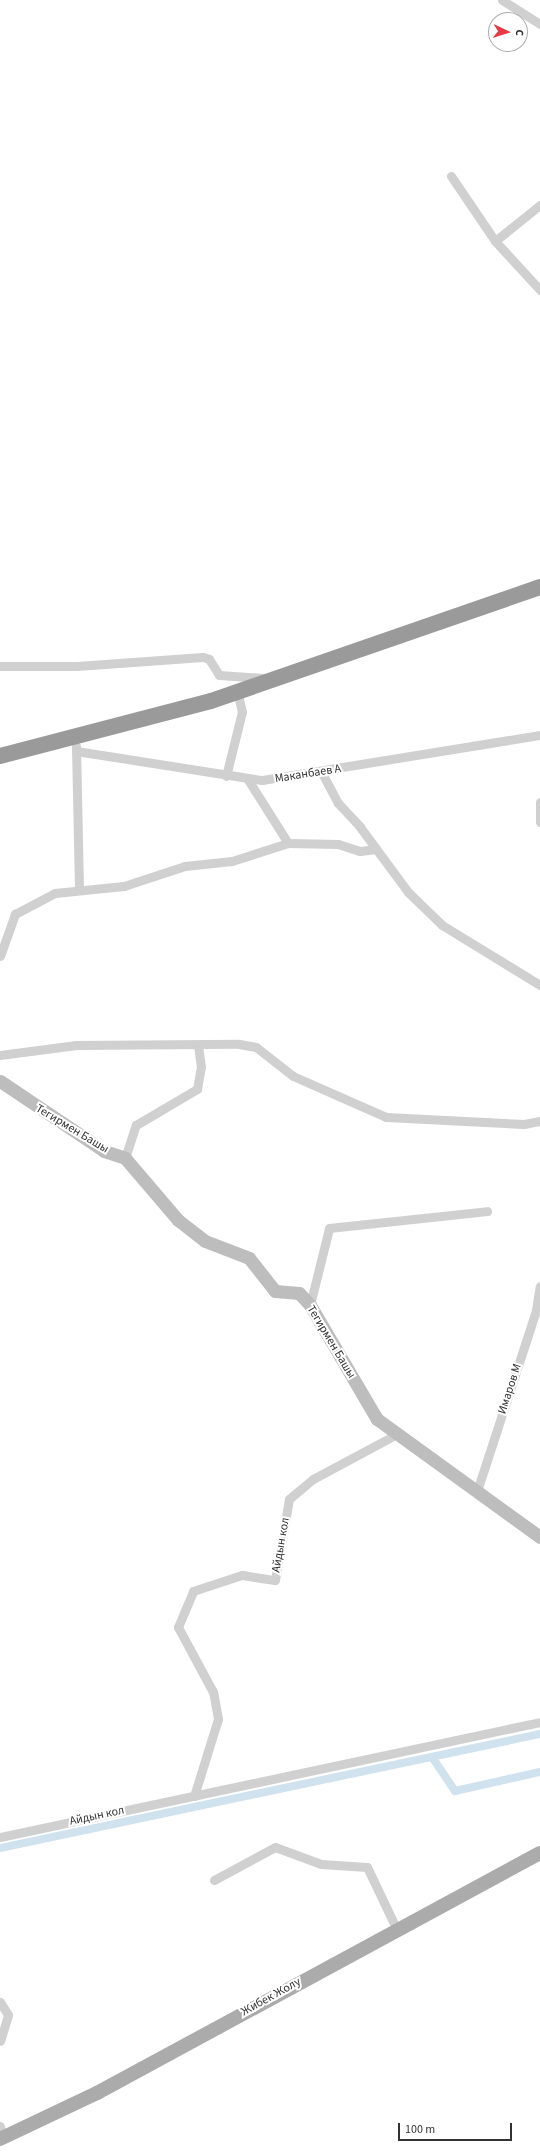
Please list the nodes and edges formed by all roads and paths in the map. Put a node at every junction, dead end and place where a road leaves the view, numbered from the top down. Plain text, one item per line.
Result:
1 (502, 0) edge
2 (540, 24) edge
3 (451, 176) dead end
4 (540, 205) edge
5 (495, 241) junction
6 (540, 290) edge
7 (540, 587) edge
8 (0, 666) edge
9 (275, 677) junction
10 (238, 691) junction
11 (540, 735) edge
12 (76, 744) junction
13 (0, 756) edge
14 (322, 773) junction
15 (226, 776) junction
16 (247, 778) junction
17 (540, 802) edge
18 (540, 822) edge
19 (288, 843) junction
20 (376, 849) junction
21 (79, 890) junction
22 (0, 956) edge
23 (540, 985) edge
24 (198, 1046) junction
25 (0, 1055) edge
26 (0, 1081) edge
27 (540, 1121) edge
28 (125, 1158) junction
29 (487, 1211) dead end
30 (540, 1286) edge
31 (310, 1306) junction
32 (397, 1434) junction
33 (477, 1491) junction
34 (540, 1537) edge
35 (540, 1722) edge
36 (194, 1796) junction
37 (0, 1837) edge
38 (540, 1853) edge
39 (214, 1880) dead end
40 (397, 1930) junction
41 (0, 2002) edge
42 (0, 2041) edge
43 (1, 2134) edge

1 - 2 street
3 - 5 street
4 - 5 street
5 - 6 street
7 - 9 highway
8 - 9 street
9 - 10 highway
10 - 12 highway
10 - 15 street
11 - 14 street, Маканбаев А
12 - 13 highway
12 - 15 street, Маканбаев А
12 - 21 street
14 - 16 street, Маканбаев А
14 - 20 street
15 - 16 street, Маканбаев А
16 - 19 street
17 - 18 street
19 - 20 street
19 - 21 street
20 - 23 street
21 - 22 street
24 - 25 street
24 - 27 street
24 - 28 street
26 - 28 street, Тегирмен Башы
28 - 31 street, Тегирмен Башы
29 - 31 street
30 - 33 street, Имаров М
31 - 32 street, Тегирмен Башы
32 - 33 street, Тегирмен Башы
32 - 36 street, Айдын кол
33 - 34 street, Тегирмен Башы
35 - 36 street, Айдын кол
36 - 37 street, Айдын кол
38 - 40 main road, Жибек Жолу
39 - 40 street
40 - 43 main road, Жибек Жолу
41 - 42 street

